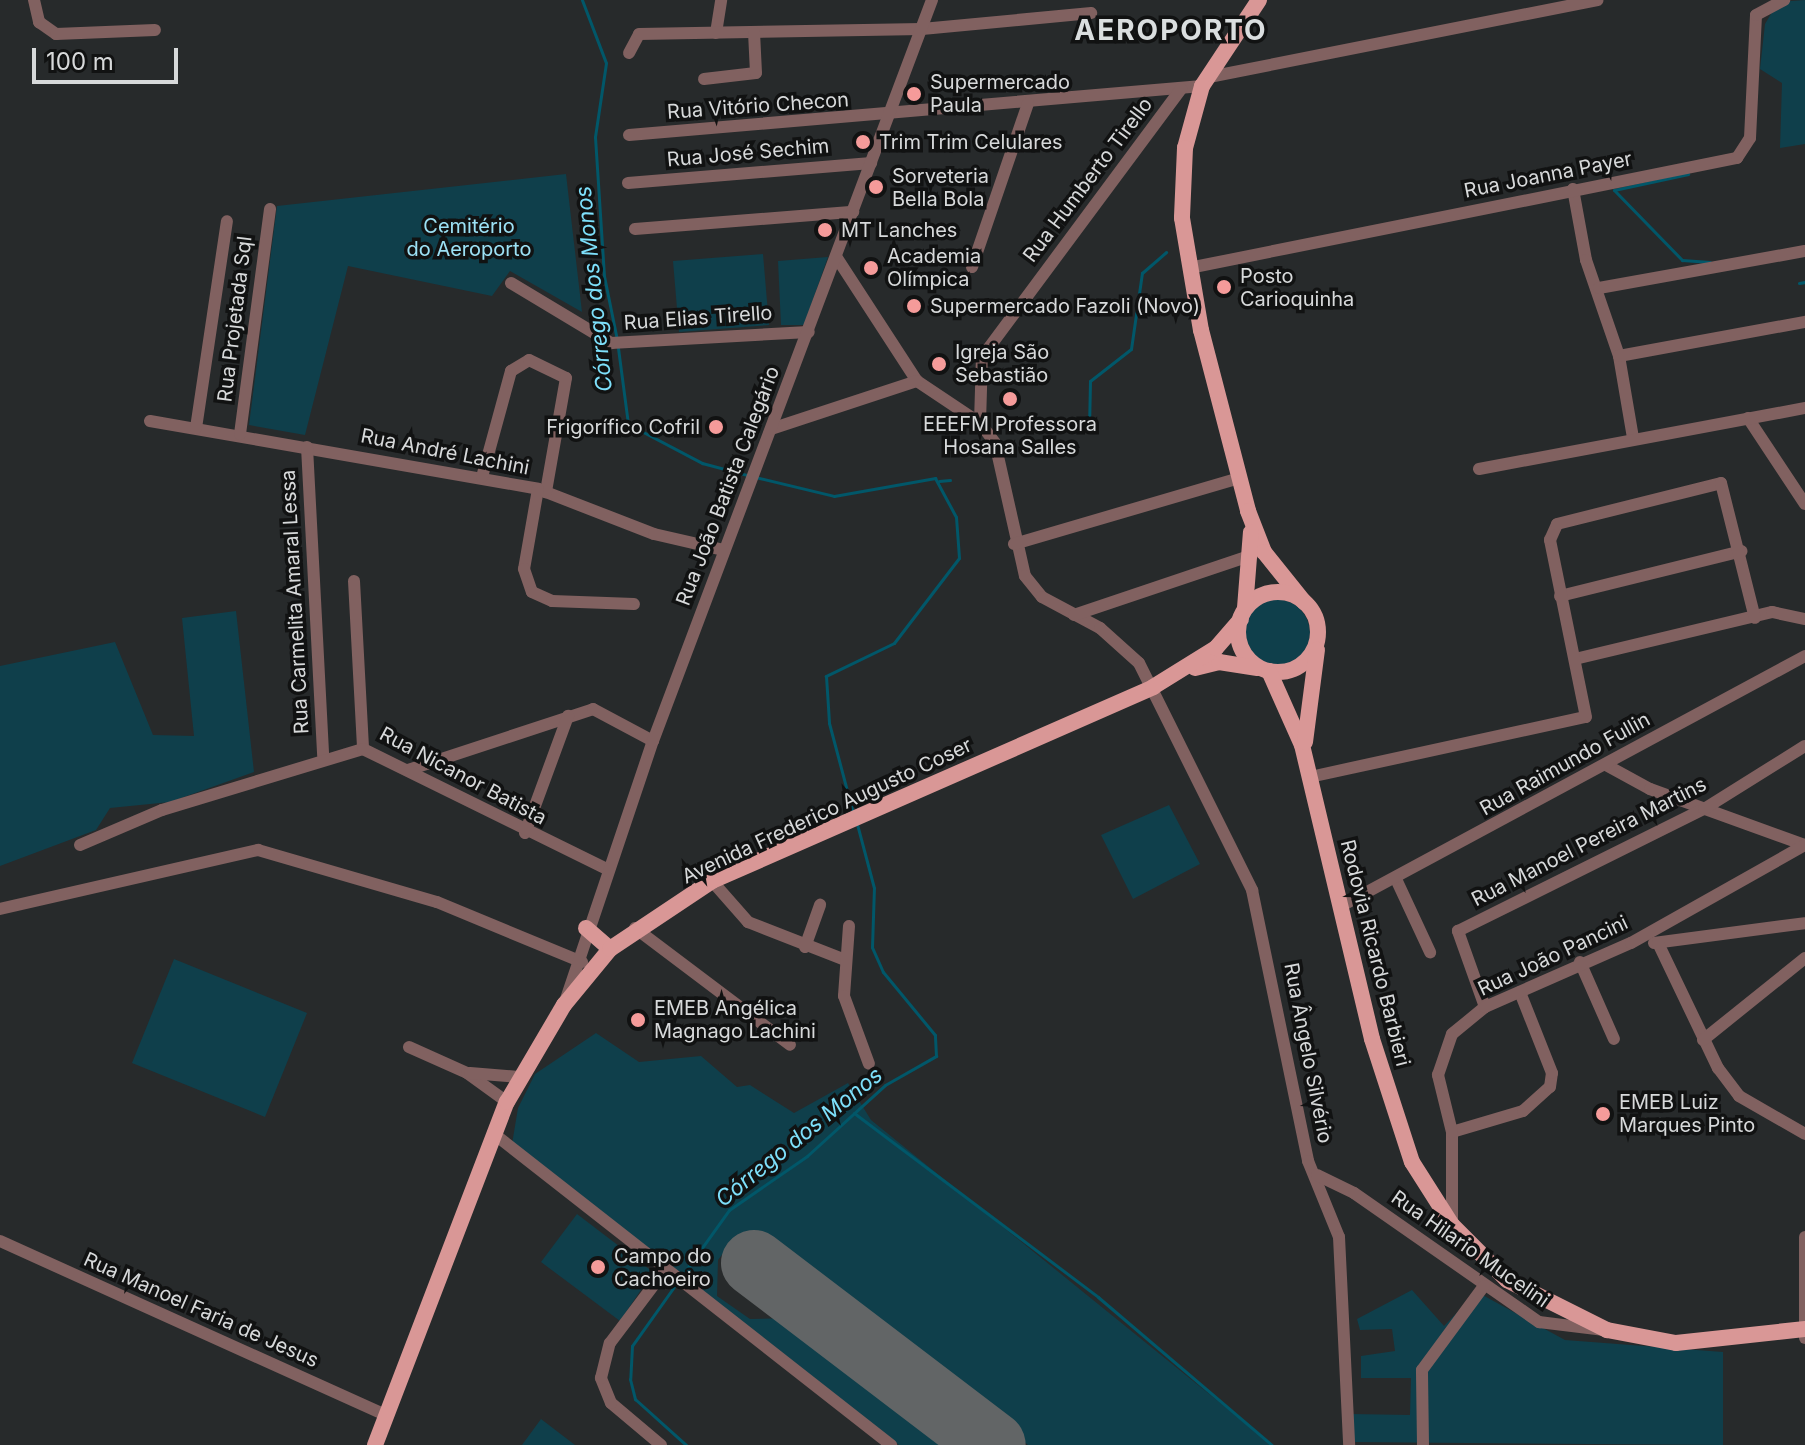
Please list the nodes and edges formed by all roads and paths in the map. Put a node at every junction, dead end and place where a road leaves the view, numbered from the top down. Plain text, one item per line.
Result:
1 (34, 0) edge
2 (721, 0) edge
3 (932, 0) edge
4 (1259, 0) edge
5 (1597, 0) edge
6 (1784, 0) edge
7 (1091, 13) dead end
8 (922, 29) junction
9 (155, 30) dead end
10 (754, 32) junction
11 (716, 33) junction
12 (629, 53) dead end
13 (704, 79) dead end
14 (1206, 81) junction
15 (1181, 89) junction
16 (1028, 103) junction
17 (890, 116) junction
18 (629, 135) dead end
19 (871, 163) junction
20 (628, 183) dead end
21 (1573, 189) junction
22 (270, 209) dead end
23 (853, 212) junction
24 (227, 221) dead end
25 (635, 229) dead end
26 (1805, 251) edge
27 (837, 258) junction
28 (972, 267) dead end
29 (1189, 268) junction
30 (511, 283) dead end
31 (1599, 288) junction
32 (1805, 322) edge
33 (809, 332) junction
34 (1619, 356) junction
35 (917, 381) junction
36 (1805, 408) edge
37 (1748, 418) junction
38 (150, 421) dead end
39 (980, 423) junction
40 (196, 428) junction
41 (771, 429) junction
42 (240, 434) junction
43 (1633, 438) junction
44 (307, 447) junction
45 (1479, 469) dead end
46 (482, 477) junction
47 (1239, 478) junction
48 (542, 491) junction
49 (1805, 504) edge
50 (1248, 511) junction
51 (1014, 544) junction
52 (724, 550) junction
53 (1742, 551) junction
54 (1252, 555) junction
55 (354, 581) dead end
56 (1560, 596) junction
57 (1305, 603) junction
58 (634, 604) dead end
59 (1074, 615) junction
60 (1243, 615) junction
61 (1803, 615) edge
62 (1755, 618) junction
63 (1317, 639) junction
64 (1805, 656) edge
65 (1575, 659) junction
66 (1266, 670) junction
67 (1178, 673) junction
68 (1153, 687) junction
69 (568, 716) junction
70 (653, 741) junction
71 (1805, 746) edge
72 (363, 749) junction
73 (323, 756) junction
74 (1606, 765) junction
75 (408, 770) junction
76 (1309, 772) junction
77 (1704, 809) junction
78 (525, 833) junction
79 (80, 845) dead end
80 (1805, 845) edge
81 (607, 869) junction
82 (1396, 879) junction
83 (712, 881) junction
84 (820, 905) dead end
85 (1343, 905) junction
86 (0, 909) edge
87 (1805, 923) edge
88 (849, 926) dead end
89 (586, 928) junction
90 (635, 928) junction
91 (1631, 943) junction
92 (1658, 943) junction
93 (805, 947) junction
94 (610, 949) junction
95 (1430, 952) dead end
96 (1805, 958) edge
97 (577, 959) junction
98 (843, 959) junction
99 (1580, 962) junction
100 (594, 969) junction
101 (1520, 992) junction
102 (564, 1005) junction
103 (1485, 1007) junction
104 (1614, 1039) dead end
105 (1703, 1040) junction
106 (790, 1045) dead end
107 (409, 1047) dead end
108 (869, 1064) dead end
109 (467, 1073) junction
110 (519, 1077) junction
111 (507, 1102) junction
112 (1452, 1132) junction
113 (493, 1133) junction
114 (1805, 1134) edge
115 (1317, 1175) junction
116 (1452, 1225) junction
117 (1805, 1237) edge
118 (0, 1241) edge
119 (668, 1272) junction
120 (1484, 1286) junction
121 (1607, 1330) junction
122 (1804, 1332) edge
123 (386, 1415) junction
124 (375, 1445) edge
125 (661, 1445) edge
126 (891, 1445) edge
127 (1349, 1445) edge
128 (1423, 1445) edge

1 - 9 street
2 - 11 street
3 - 8 street, Rua João Batista Calegário
4 - 14 main road
5 - 14 street, Rua Vitório Checon
6 - 21 street, Rua Joanna Payer
7 - 8 street
8 - 10 street
8 - 17 street, Rua João Batista Calegário
10 - 11 street
10 - 13 street
11 - 12 street
14 - 15 street, Rua Vitório Checon
14 - 29 main road
15 - 16 street, Rua Vitório Checon
15 - 39 street, Rua Humberto Tirello
16 - 17 street, Rua Vitório Checon
16 - 28 street
17 - 18 street, Rua Vitório Checon
17 - 19 street, Rua João Batista Calegário
19 - 20 street, Rua José Sechim
19 - 23 street, Rua João Batista Calegário
21 - 29 street, Rua Joanna Payer
21 - 31 street
22 - 42 street, Rua Projetada Sql
23 - 25 street
23 - 27 street, Rua João Batista Calegário
24 - 40 street, Rua Projetada Sql
26 - 31 street
27 - 33 street, Rua João Batista Calegário
27 - 35 street
29 - 47 main road
30 - 33 street, Rua Elias Tirello
31 - 34 street
32 - 34 street
33 - 41 street, Rua João Batista Calegário
34 - 43 street
35 - 39 street
35 - 41 street
36 - 37 street
37 - 43 street
37 - 49 street
38 - 40 street, Rua André Lachini
39 - 51 street, Rua Ângelo Silvério
40 - 42 street, Rua André Lachini
41 - 52 street, Rua João Batista Calegário
42 - 44 street, Rua André Lachini
43 - 45 street
44 - 46 street, Rua André Lachini
44 - 73 street, Rua Carmelita Amaral Lessa
46 - 48 street, Rua André Lachini
46 - 48 street
47 - 50 main road
47 - 51 street
48 - 52 street, Rua André Lachini
48 - 58 street
50 - 54 main road
50 - 57 main road
51 - 59 street, Rua Ângelo Silvério
52 - 70 street, Rua João Batista Calegário
53 - 56 street
53 - 56 street
53 - 62 street
54 - 59 street
54 - 60 main road
55 - 72 street, Rua Nicanor Batista
56 - 65 street
57 - 60 main road
57 - 63 main road
59 - 68 street, Rua Ângelo Silvério
60 - 66 main road
60 - 67 main road, Avenida Frederico Augusto Coser
61 - 62 street
62 - 65 street
63 - 66 main road
63 - 76 main road
64 - 74 street, Rua Raimundo Fullin
65 - 76 street
66 - 67 main road, Avenida Frederico Augusto Coser
66 - 76 main road
67 - 68 main road, Avenida Frederico Augusto Coser
68 - 83 main road, Avenida Frederico Augusto Coser
68 - 115 street, Rua Ângelo Silvério
69 - 70 street
69 - 75 street
69 - 78 street
70 - 81 street, Rua João Batista Calegário
71 - 77 street, Rua Manoel Pereira Martins
72 - 73 street
72 - 75 street, Rua Nicanor Batista
73 - 79 street
74 - 77 street
74 - 82 street, Rua Raimundo Fullin
75 - 78 street, Rua Nicanor Batista
76 - 85 main road, Rodovia Ricardo Barbieri
77 - 80 street
77 - 103 street, Rua Manoel Pereira Martins
78 - 81 street, Rua Nicanor Batista
80 - 91 street, Rua João Pancini
81 - 89 street, Rua João Batista Calegário
82 - 85 street, Rua Raimundo Fullin
82 - 95 street
83 - 90 main road, Avenida Frederico Augusto Coser
83 - 93 street
84 - 93 street
85 - 116 main road, Rodovia Ricardo Barbieri
86 - 97 street
87 - 92 street
88 - 98 street
89 - 94 main road
89 - 97 street, Rua João Batista Calegário
90 - 94 main road, Avenida Frederico Augusto Coser
90 - 106 street
91 - 92 street
91 - 99 street, Rua João Pancini
92 - 105 street
93 - 98 street
94 - 100 main road, Avenida Frederico Augusto Coser
96 - 105 street
97 - 100 street
97 - 102 street, Rua João Batista Calegário
98 - 108 street
99 - 101 street, Rua João Pancini
99 - 104 street
100 - 102 main road, Avenida Frederico Augusto Coser
101 - 103 street, Rua João Pancini
101 - 112 street
102 - 110 main road, Avenida Frederico Augusto Coser
103 - 112 street, Rua João Pancini
105 - 114 street
107 - 109 street
109 - 110 street
109 - 111 street
110 - 111 main road, Avenida Frederico Augusto Coser
111 - 113 main road, Avenida Frederico Augusto Coser
112 - 116 street, Rua João Pancini
113 - 119 street
113 - 123 main road, Avenida Frederico Augusto Coser
115 - 120 street, Rua Hilario Mucelini
115 - 127 street, Rua Ângelo Silvério
116 - 121 main road, Rodovia Ricardo Barbieri
117 - 122 street
118 - 123 street, Rua Manoel Faria de Jesus
119 - 125 street
119 - 126 street
120 - 121 street, Rua Hilario Mucelini
120 - 128 street
121 - 122 main road, Rodovia Ricardo Barbieri
123 - 124 main road, Avenida Frederico Augusto Coser

